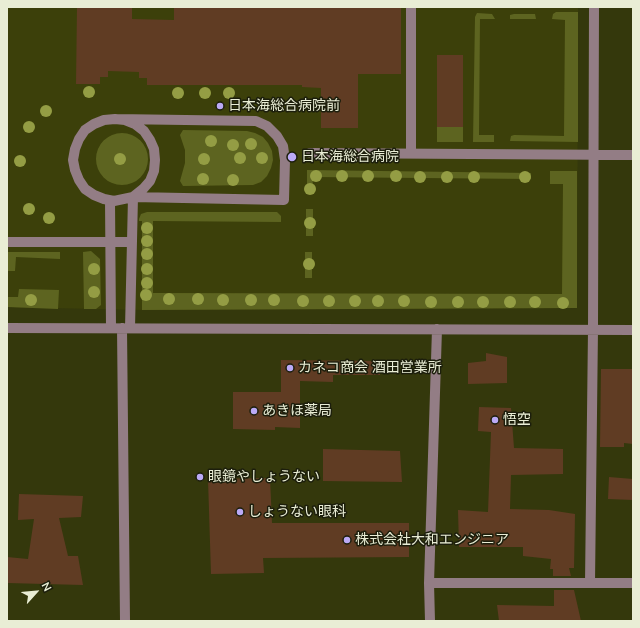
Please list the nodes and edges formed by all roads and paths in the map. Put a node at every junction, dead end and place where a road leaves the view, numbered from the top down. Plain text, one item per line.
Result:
1 (411, 7) edge
2 (594, 7) edge
3 (115, 119) junction
4 (310, 153) dead end
5 (411, 153) junction
6 (593, 154) junction
7 (633, 155) edge
8 (133, 197) junction
9 (110, 201) junction
10 (7, 242) edge
11 (110, 242) junction
12 (132, 242) junction
13 (7, 328) edge
14 (110, 328) junction
15 (126, 328) junction
16 (437, 329) junction
17 (593, 329) junction
18 (633, 330) edge
19 (429, 583) junction
20 (590, 583) junction
21 (633, 583) edge
22 (125, 621) edge
23 (430, 621) edge

1 - 5 street
2 - 6 street
3 - 8 street
3 - 8 street
3 - 9 street
4 - 5 street
5 - 6 street
6 - 7 street
6 - 17 street
8 - 9 street
8 - 12 street
9 - 11 street
10 - 11 street
11 - 12 street
11 - 14 street
12 - 15 street
13 - 14 street
14 - 15 street
15 - 16 street
15 - 22 street
16 - 17 street
16 - 19 street
17 - 18 street
17 - 20 street
19 - 20 street
19 - 23 street
20 - 21 street

